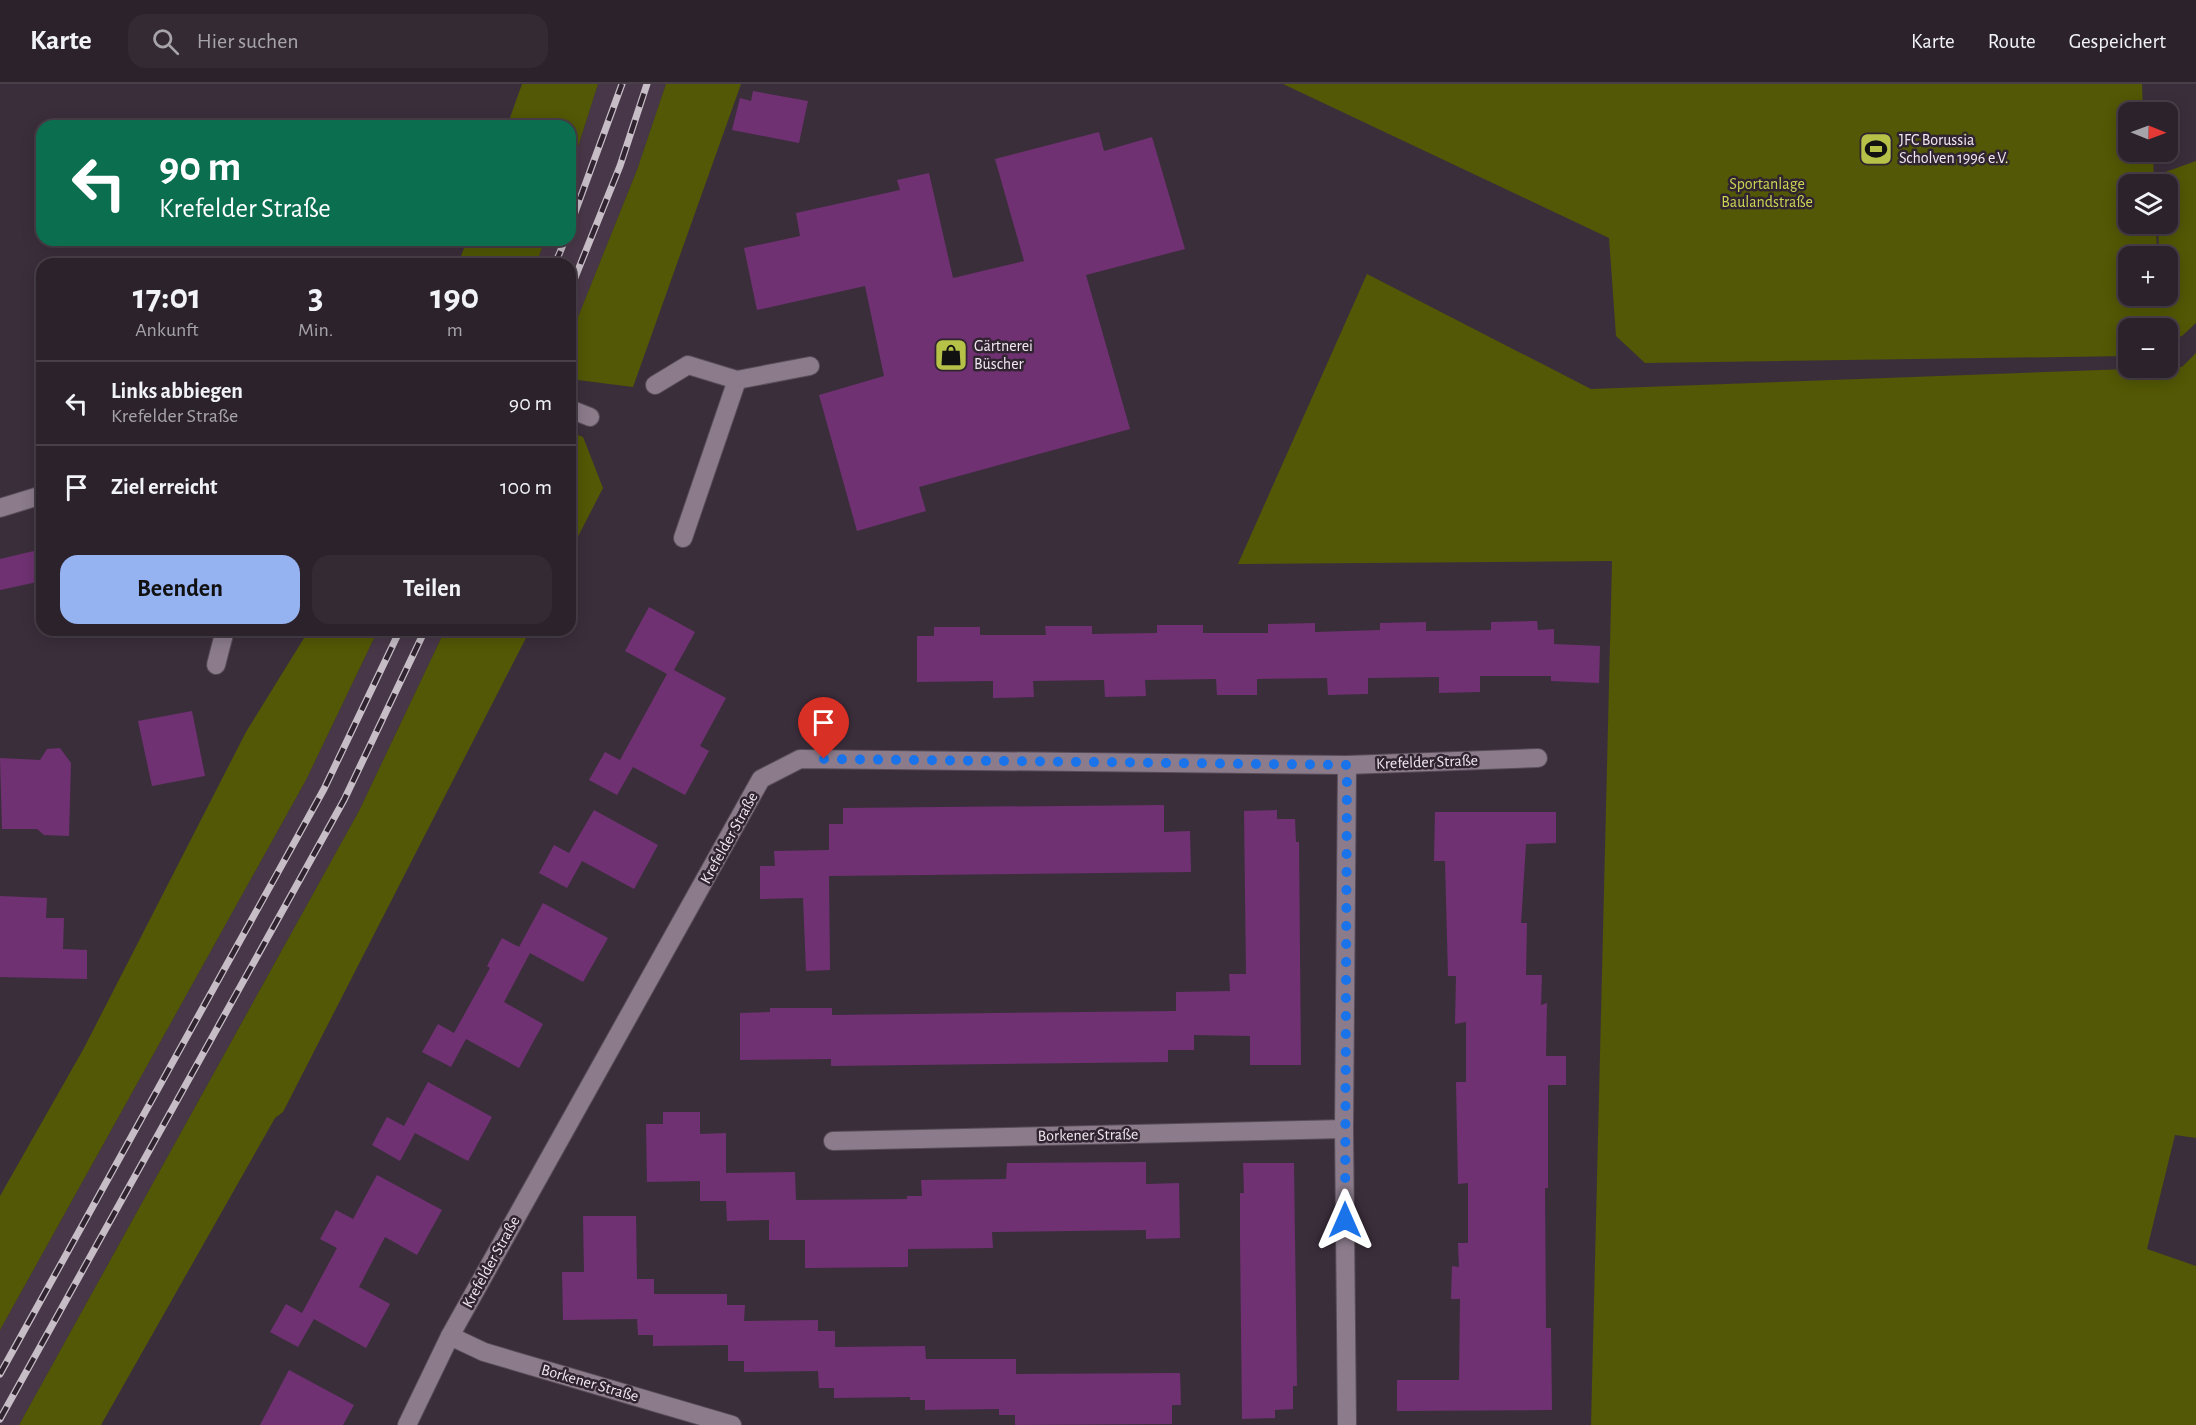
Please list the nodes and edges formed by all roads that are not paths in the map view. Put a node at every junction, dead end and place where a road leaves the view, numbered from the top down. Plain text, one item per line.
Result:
1 (810, 366) dead end
2 (737, 380) junction
3 (655, 385) dead end
4 (576, 411) edge
5 (590, 417) dead end
6 (36, 497) edge
7 (0, 508) edge
8 (683, 538) dead end
9 (223, 636) edge
10 (216, 664) dead end
11 (1538, 758) dead end
12 (1347, 765) junction
13 (1344, 1129) junction
14 (833, 1141) dead end
15 (450, 1335) junction
16 (406, 1425) edge
17 (732, 1425) edge
18 (1347, 1425) edge

1 - 2 street
2 - 3 street
2 - 8 street
4 - 5 street
6 - 7 street
9 - 10 street
11 - 12 street, Krefelder Straße
12 - 13 street
12 - 15 street, Krefelder Straße
13 - 14 street, Borkener Straße
13 - 18 street
15 - 16 street, Krefelder Straße
15 - 17 street, Borkener Straße

